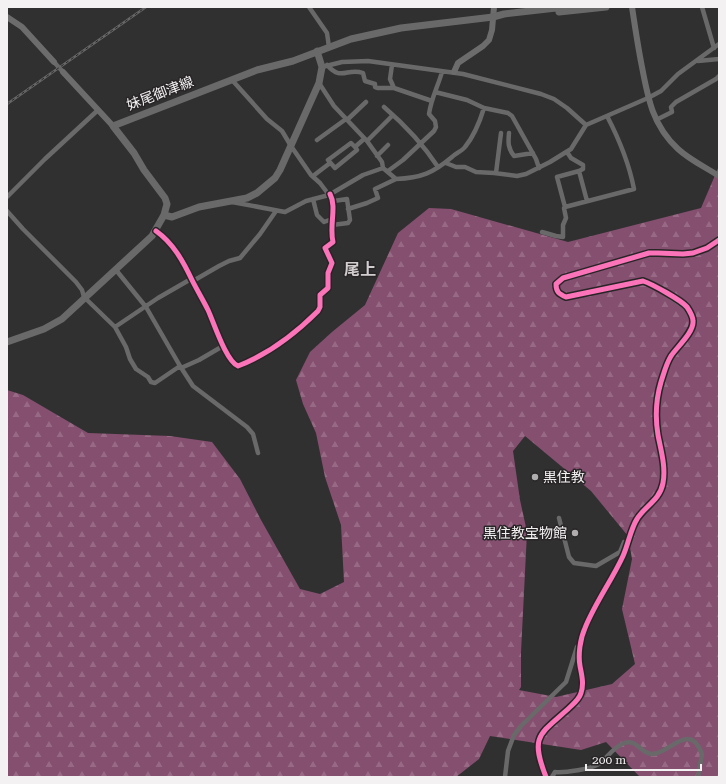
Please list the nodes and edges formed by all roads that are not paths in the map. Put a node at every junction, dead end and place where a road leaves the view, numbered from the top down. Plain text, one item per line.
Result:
1 (309, 7) edge
2 (494, 7) edge
3 (565, 7) edge
4 (606, 7) edge
5 (632, 7) edge
6 (702, 7) edge
7 (7, 17) edge
8 (493, 17) junction
9 (719, 44) edge
10 (329, 47) junction
11 (714, 48) junction
12 (317, 51) junction
13 (719, 60) edge
14 (54, 62) joint
15 (694, 62) junction
16 (392, 65) junction
17 (325, 66) junction
18 (63, 72) joint
19 (442, 72) junction
20 (454, 72) junction
21 (719, 76) edge
22 (232, 80) junction
23 (319, 83) junction
24 (394, 88) junction
25 (435, 92) junction
26 (648, 98) junction
27 (432, 101) junction
28 (366, 102) dead end
29 (384, 107) dead end
30 (484, 108) junction
31 (98, 110) junction
32 (393, 115) junction
33 (607, 116) junction
34 (346, 119) junction
35 (656, 120) junction
36 (586, 125) junction
37 (113, 126) junction
38 (501, 133) dead end
39 (509, 134) dead end
40 (317, 140) dead end
41 (365, 140) junction
42 (420, 143) junction
43 (388, 145) dead end
44 (291, 146) junction
45 (355, 147) junction
46 (567, 152) junction
47 (533, 153) junction
48 (377, 156) junction
49 (446, 162) junction
50 (330, 163) junction
51 (438, 167) junction
52 (539, 168) junction
53 (386, 169) junction
54 (579, 171) junction
55 (496, 173) junction
56 (313, 176) junction
57 (719, 176) edge
58 (396, 179) junction
59 (329, 195) junction
60 (7, 197) edge
61 (313, 199) junction
62 (334, 201) junction
63 (587, 201) junction
64 (231, 202) junction
65 (565, 207) junction
66 (348, 209) junction
67 (7, 211) edge
68 (276, 211) junction
69 (164, 215) junction
70 (332, 219) junction
71 (332, 225) junction
72 (156, 231) junction
73 (542, 232) dead end
74 (719, 240) edge
75 (116, 270) junction
76 (192, 280) junction
77 (84, 297) junction
78 (146, 307) junction
79 (115, 327) junction
80 (7, 342) edge
81 (223, 346) junction
82 (180, 367) junction
83 (258, 453) dead end
84 (559, 518) dead end
85 (629, 544) junction
86 (613, 576) joint
87 (581, 646) junction
88 (505, 777) edge
89 (546, 777) edge
90 (552, 777) edge
91 (698, 777) edge

1 - 10 street
2 - 8 street
3 - 8 main road, 妹尾御津線
4 - 8 main road, 妹尾御津線
5 - 26 street
6 - 11 street
7 - 14 street
8 - 10 main road, 妹尾御津線
8 - 20 street
9 - 11 street
10 - 12 main road, 妹尾御津線
11 - 15 street
12 - 17 main road
12 - 22 main road, 妹尾御津線
13 - 15 street
14 - 18 street
15 - 26 street
16 - 17 street
16 - 19 street
16 - 24 street
17 - 23 main road
17 - 24 street
18 - 31 street
19 - 20 street
19 - 25 street
20 - 36 street
21 - 35 street
22 - 37 main road, 妹尾御津線
22 - 44 street
23 - 34 street
23 - 44 main road
24 - 27 street
25 - 27 street
25 - 30 street
26 - 33 street
26 - 35 street
27 - 42 street
28 - 34 street
29 - 32 street
30 - 47 street
30 - 49 street
31 - 37 street
31 - 60 street
32 - 41 street
32 - 42 street
33 - 36 street
33 - 63 street
34 - 40 street
34 - 41 street
35 - 57 street
36 - 46 street
37 - 69 main road
38 - 55 street
39 - 47 street
41 - 45 street
41 - 48 street
42 - 51 street
42 - 53 street
43 - 48 street
44 - 56 street
44 - 64 main road
45 - 50 street
45 - 50 street
46 - 52 street
46 - 54 street
47 - 52 street
48 - 53 street
49 - 51 street
49 - 55 street
50 - 56 street
51 - 58 street
52 - 55 street
53 - 58 street
53 - 59 street
54 - 63 street
54 - 65 street
56 - 59 street
58 - 66 street
59 - 61 street
59 - 62 street
61 - 68 street
61 - 70 street
62 - 66 street
62 - 70 street
63 - 65 street
64 - 68 street
64 - 69 main road
65 - 73 street
66 - 71 street
67 - 77 street
68 - 76 street
69 - 72 main road
70 - 71 street
71 - 81 street
72 - 75 main road
72 - 76 street
74 - 85 street
75 - 77 main road
75 - 78 street
76 - 78 street
76 - 81 street
77 - 79 street
77 - 80 main road
78 - 79 street
78 - 82 street
79 - 82 street
81 - 82 street
82 - 83 street
84 - 85 street
85 - 86 street
86 - 87 street
87 - 88 street
87 - 89 street
90 - 91 street

